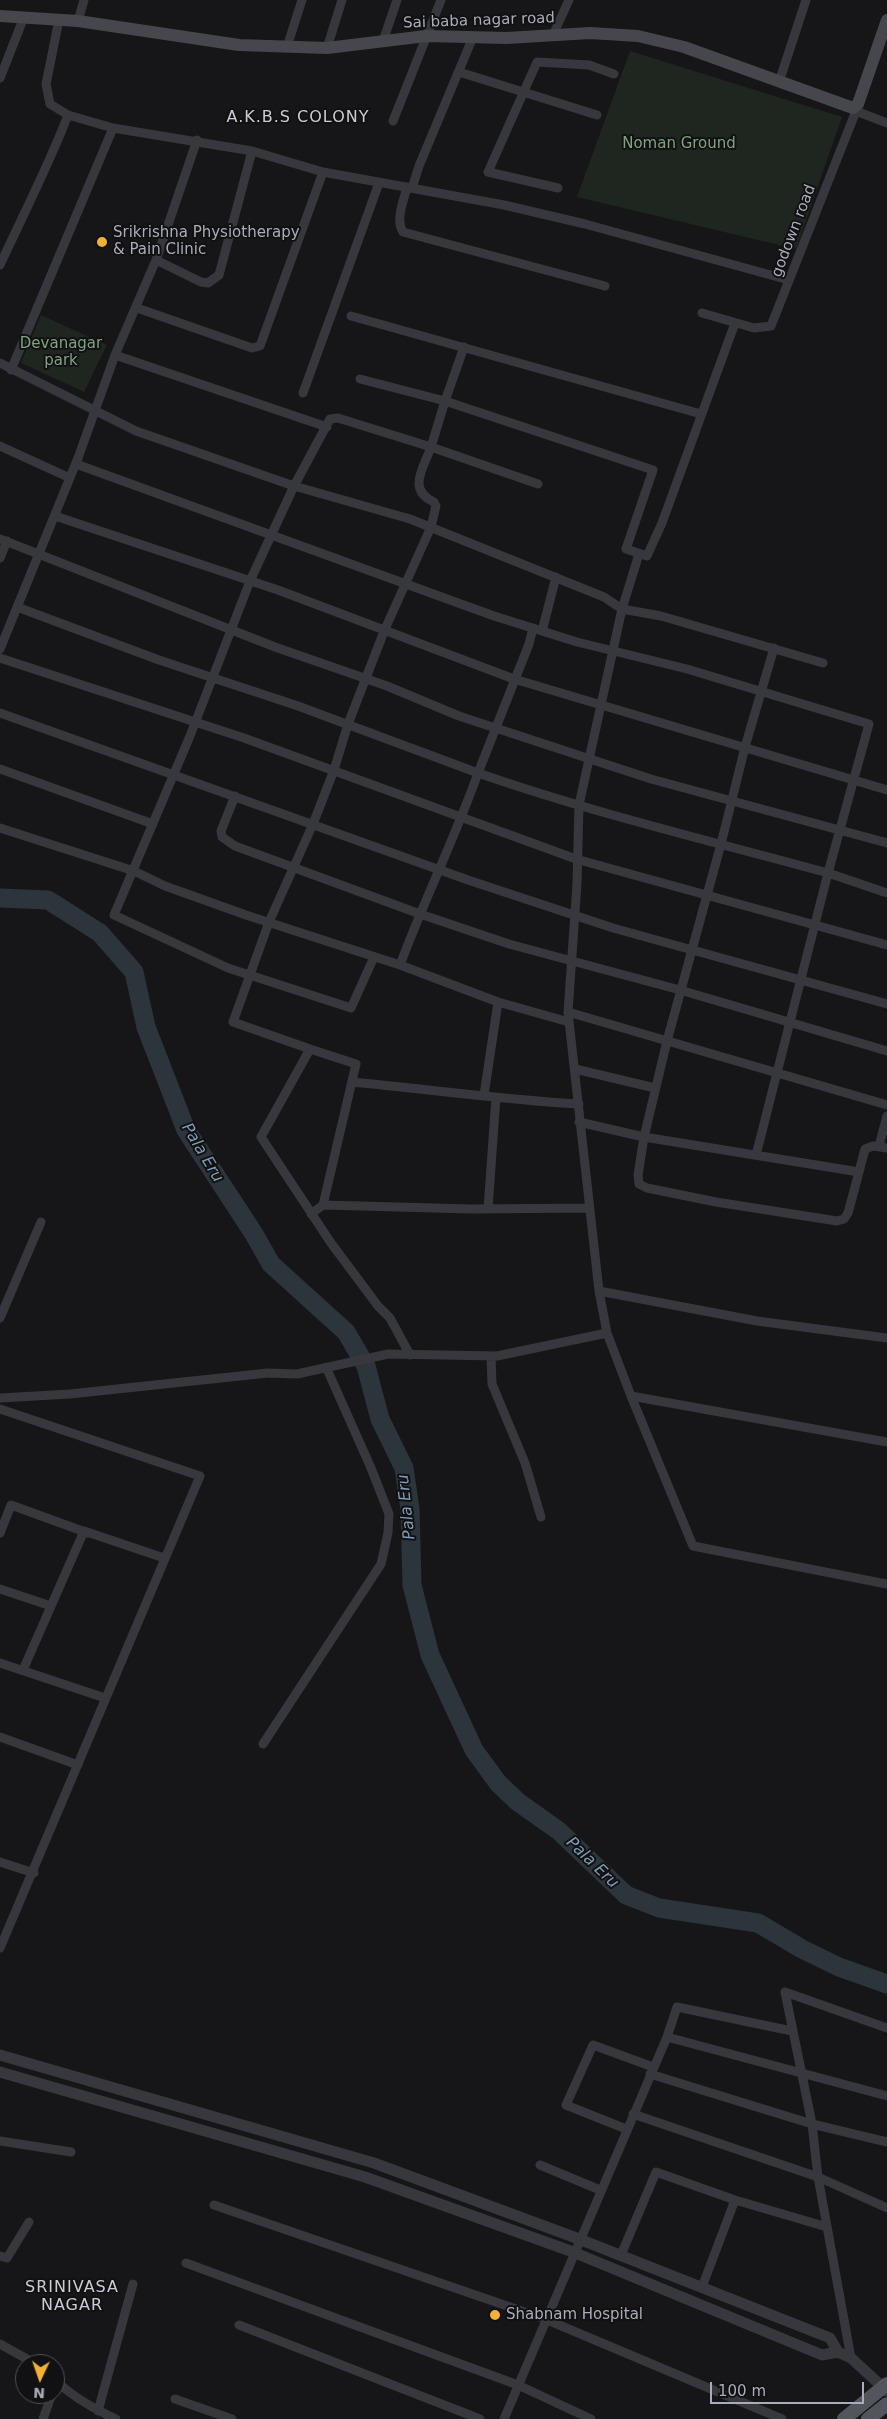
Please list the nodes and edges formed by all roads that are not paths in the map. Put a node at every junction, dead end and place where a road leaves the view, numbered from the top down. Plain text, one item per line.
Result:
1 (84, 0) edge
2 (302, 0) edge
3 (342, 0) edge
4 (396, 0) edge
5 (441, 0) edge
6 (568, 0) edge
7 (807, 0) edge
8 (0, 16) edge
9 (24, 17) junction
10 (59, 20) junction
11 (78, 21) junction
12 (887, 21) edge
13 (553, 35) junction
14 (426, 36) junction
15 (473, 38) junction
16 (382, 40) junction
17 (287, 47) junction
18 (327, 48) junction
19 (459, 72) junction
20 (614, 74) dead end
21 (0, 78) edge
22 (779, 82) junction
23 (523, 93) junction
24 (854, 110) junction
25 (68, 115) junction
26 (596, 115) dead end
27 (393, 121) dead end
28 (887, 123) edge
29 (113, 128) junction
30 (197, 140) junction
31 (252, 151) junction
32 (323, 172) junction
33 (379, 183) junction
34 (410, 187) junction
35 (558, 188) dead end
36 (156, 260) junction
37 (0, 265) edge
38 (789, 280) junction
39 (604, 286) dead end
40 (137, 308) junction
41 (702, 313) dead end
42 (351, 316) dead end
43 (735, 323) junction
44 (464, 347) junction
45 (115, 355) junction
46 (0, 363) edge
47 (11, 370) junction
48 (360, 379) dead end
49 (304, 393) dead end
50 (445, 401) junction
51 (95, 411) junction
52 (701, 414) junction
53 (327, 427) junction
54 (0, 446) edge
55 (431, 447) junction
56 (76, 464) junction
57 (70, 478) junction
58 (538, 484) dead end
59 (294, 486) junction
60 (55, 516) junction
61 (431, 527) junction
62 (270, 536) junction
63 (3, 540) edge
64 (39, 554) junction
65 (639, 554) junction
66 (0, 558) edge
67 (556, 577) junction
68 (250, 581) junction
69 (408, 583) junction
70 (17, 607) junction
71 (622, 609) junction
72 (533, 628) junction
73 (232, 630) junction
74 (385, 630) junction
75 (542, 631) junction
76 (774, 648) junction
77 (0, 649) edge
78 (614, 651) junction
79 (0, 658) edge
80 (823, 663) dead end
81 (212, 677) junction
82 (367, 679) junction
83 (514, 679) junction
84 (762, 691) junction
85 (600, 705) junction
86 (0, 713) edge
87 (195, 722) junction
88 (348, 724) junction
89 (495, 727) junction
90 (745, 747) junction
91 (590, 757) junction
92 (0, 769) edge
93 (334, 770) junction
94 (478, 773) junction
95 (174, 775) junction
96 (854, 780) junction
97 (887, 790) edge
98 (235, 796) junction
99 (731, 802) junction
100 (579, 805) junction
101 (462, 818) junction
102 (153, 824) junction
103 (313, 824) junction
104 (0, 828) edge
105 (840, 830) junction
106 (721, 844) junction
107 (887, 844) edge
108 (576, 859) junction
109 (294, 868) junction
110 (438, 870) junction
111 (134, 871) junction
112 (828, 873) junction
113 (887, 893) edge
114 (707, 894) junction
115 (420, 914) junction
116 (575, 914) junction
117 (269, 922) junction
118 (814, 926) junction
119 (887, 945) edge
120 (692, 949) junction
121 (374, 957) junction
122 (570, 962) junction
123 (400, 965) junction
124 (252, 975) junction
125 (800, 979) junction
126 (680, 990) junction
127 (498, 1002) junction
128 (887, 1004) edge
129 (568, 1012) junction
130 (789, 1021) junction
131 (569, 1022) junction
132 (667, 1041) junction
133 (310, 1048) junction
134 (887, 1051) edge
135 (575, 1069) junction
136 (777, 1073) junction
137 (352, 1082) junction
138 (655, 1088) junction
139 (484, 1095) junction
140 (496, 1097) junction
141 (578, 1104) junction
142 (887, 1105) edge
143 (887, 1116) edge
144 (579, 1122) junction
145 (644, 1137) junction
146 (883, 1147) edge
147 (756, 1156) junction
148 (859, 1172) junction
149 (324, 1205) junction
150 (589, 1208) junction
151 (488, 1209) junction
152 (311, 1214) junction
153 (41, 1222) dead end
154 (599, 1291) junction
155 (0, 1317) edge
156 (607, 1333) junction
157 (887, 1338) edge
158 (410, 1355) junction
159 (491, 1356) junction
160 (326, 1367) junction
161 (631, 1396) junction
162 (0, 1398) edge
163 (0, 1409) edge
164 (887, 1442) edge
165 (541, 1517) dead end
166 (0, 1533) edge
167 (91, 1534) junction
168 (164, 1558) junction
169 (887, 1584) edge
170 (0, 1589) edge
171 (51, 1606) junction
172 (0, 1663) edge
173 (23, 1670) junction
174 (105, 1698) junction
175 (0, 1737) edge
176 (262, 1744) dead end
177 (78, 1765) junction
178 (0, 1862) edge
179 (34, 1873) junction
180 (0, 1948) edge
181 (887, 2028) edge
182 (792, 2031) junction
183 (667, 2037) junction
184 (0, 2056) edge
185 (651, 2071) junction
186 (0, 2072) edge
187 (802, 2073) junction
188 (887, 2096) edge
189 (633, 2114) junction
190 (812, 2124) junction
191 (626, 2128) junction
192 (0, 2141) edge
193 (887, 2142) edge
194 (71, 2152) dead end
195 (540, 2165) dead end
196 (818, 2177) junction
197 (600, 2190) junction
198 (735, 2200) junction
199 (214, 2205) dead end
200 (887, 2208) edge
201 (29, 2222) dead end
202 (827, 2227) junction
203 (579, 2239) junction
204 (573, 2252) junction
205 (621, 2255) junction
206 (0, 2256) edge
207 (186, 2263) dead end
208 (133, 2284) dead end
209 (702, 2287) junction
210 (545, 2319) junction
211 (239, 2325) dead end
212 (0, 2344) edge
213 (838, 2352) junction
214 (18, 2354) edge
215 (851, 2358) junction
216 (518, 2385) junction
217 (886, 2387) edge
218 (65, 2390) edge
219 (175, 2399) dead end
220 (48, 2404) edge
221 (887, 2404) edge
222 (98, 2411) junction
223 (43, 2419) edge
224 (116, 2419) edge
225 (232, 2419) edge
226 (480, 2419) edge
227 (504, 2419) edge
228 (591, 2419) edge
229 (782, 2419) edge
230 (844, 2419) edge
231 (868, 2419) edge

1 - 11 street
2 - 17 street
3 - 18 street
4 - 16 street
5 - 14 street
6 - 13 street
7 - 22 street
8 - 9 main road, Sai baba nagar road
9 - 10 main road, Sai baba nagar road
9 - 21 street
10 - 11 main road, Sai baba nagar road
10 - 25 street
11 - 17 main road, Sai baba nagar road
12 - 24 main road
13 - 15 main road, Sai baba nagar road
13 - 22 main road, Sai baba nagar road
14 - 15 main road, Sai baba nagar road
14 - 16 main road, Sai baba nagar road
14 - 27 street
15 - 19 street
16 - 18 main road, Sai baba nagar road
17 - 18 main road, Sai baba nagar road
19 - 23 street
19 - 34 street
20 - 23 street
22 - 24 main road, Sai baba nagar road
23 - 26 street
23 - 35 street
24 - 28 street
24 - 38 street, godown road
25 - 29 street
25 - 37 street
29 - 30 street
29 - 47 street
30 - 31 street
30 - 36 street
31 - 32 street
31 - 36 street
32 - 33 street
32 - 40 street
33 - 34 street
33 - 49 street
34 - 38 street
34 - 39 street
36 - 40 street
38 - 43 street, godown road
40 - 45 street
41 - 43 street, godown road
42 - 44 street
43 - 52 street
44 - 50 street
44 - 52 street
45 - 51 street
45 - 53 street
46 - 47 street
47 - 51 street
48 - 50 street
50 - 55 street
50 - 65 street
51 - 56 street
51 - 59 street
52 - 65 street
53 - 55 street
53 - 59 street
54 - 57 street
55 - 58 street
55 - 61 street
56 - 57 street
56 - 62 street
57 - 60 street
59 - 61 street
59 - 62 street
60 - 64 street
60 - 68 street
61 - 67 street
61 - 69 street
62 - 68 street
62 - 69 street
63 - 64 street
63 - 66 street
64 - 70 street
64 - 73 street
65 - 71 street
67 - 71 street
67 - 75 street
68 - 73 street
68 - 74 street
69 - 72 street
69 - 74 street
70 - 77 street
70 - 81 street
71 - 76 street
71 - 78 street
72 - 75 street
72 - 83 street
73 - 81 street
73 - 82 street
74 - 82 street
74 - 83 street
75 - 78 street
76 - 80 street
76 - 84 street
78 - 84 street
78 - 85 street
79 - 87 street
81 - 87 street
81 - 88 street
82 - 88 street
82 - 89 street
83 - 85 street
83 - 89 street
84 - 90 street
84 - 96 street
85 - 90 street
85 - 91 street
86 - 95 street
87 - 93 street
87 - 95 street
88 - 93 street
88 - 94 street
89 - 91 street
89 - 94 street
90 - 96 street
90 - 99 street
91 - 99 street
91 - 100 street
92 - 102 street
93 - 101 street
93 - 103 street
94 - 100 street
94 - 101 street
95 - 98 street
95 - 102 street
96 - 97 street
96 - 105 street
98 - 103 street
98 - 109 street
99 - 105 street
99 - 106 street
100 - 106 street
100 - 108 street
101 - 108 street
101 - 110 street
102 - 111 street
103 - 109 street
103 - 110 street
104 - 111 street
105 - 107 street
105 - 112 street
106 - 112 street
106 - 114 street
108 - 114 street
108 - 116 street
109 - 115 street
109 - 117 street
110 - 115 street
110 - 116 street
111 - 117 street
111 - 124 street
112 - 113 street
112 - 118 street
114 - 118 street
114 - 120 street
115 - 122 street
115 - 123 street
116 - 120 street
116 - 122 street
117 - 121 street
117 - 124 street
118 - 119 street
118 - 125 street
120 - 125 street
120 - 126 street
121 - 123 street
121 - 124 street
122 - 126 street
122 - 129 street
123 - 127 street
124 - 133 street
125 - 128 street
125 - 130 street
126 - 130 street
126 - 132 street
127 - 131 street
127 - 139 street
129 - 131 street
129 - 132 street
130 - 134 street
130 - 136 street
131 - 135 street
132 - 136 street
132 - 138 street
133 - 137 street
133 - 152 street
135 - 138 street
135 - 141 street
136 - 142 street
136 - 147 street
137 - 139 street
137 - 149 street
138 - 145 street
139 - 140 street
140 - 141 street
140 - 151 street
141 - 144 street
143 - 146 street
144 - 145 street
144 - 150 street
145 - 147 street
145 - 148 street
146 - 148 street
147 - 148 street
149 - 151 street
149 - 152 street
150 - 151 street
150 - 154 street
152 - 158 street
153 - 155 street
154 - 156 street
154 - 157 street
156 - 159 street
156 - 161 street
158 - 159 street
158 - 160 street
159 - 165 street
160 - 162 street
160 - 176 street
161 - 164 street
161 - 169 street
163 - 168 street
166 - 167 street
167 - 168 street
167 - 171 street
168 - 174 street
170 - 171 street
171 - 173 street
172 - 173 street
173 - 174 street
174 - 177 street
175 - 177 street
177 - 179 street
178 - 179 street
179 - 180 street
181 - 182 street
182 - 183 street
182 - 187 street
183 - 185 street
183 - 187 street
184 - 203 street
185 - 189 street
185 - 190 street
185 - 191 street
186 - 204 street
187 - 188 street
187 - 190 street
189 - 191 street
189 - 196 street
190 - 193 street
190 - 196 street
191 - 197 street
192 - 194 street
195 - 197 street
196 - 200 street
196 - 202 street
197 - 203 street
198 - 202 street
198 - 205 street
198 - 209 street
199 - 210 street
201 - 206 street
202 - 215 street
203 - 204 street
203 - 205 street
204 - 210 street
204 - 213 street
205 - 209 street
207 - 216 street
208 - 222 street
209 - 213 street
210 - 216 street
210 - 229 street
211 - 226 street
212 - 214 street
213 - 215 street
215 - 217 street
216 - 227 street
216 - 228 street
217 - 230 main road
218 - 222 street
219 - 225 street
220 - 223 street
221 - 231 main road
222 - 224 street

